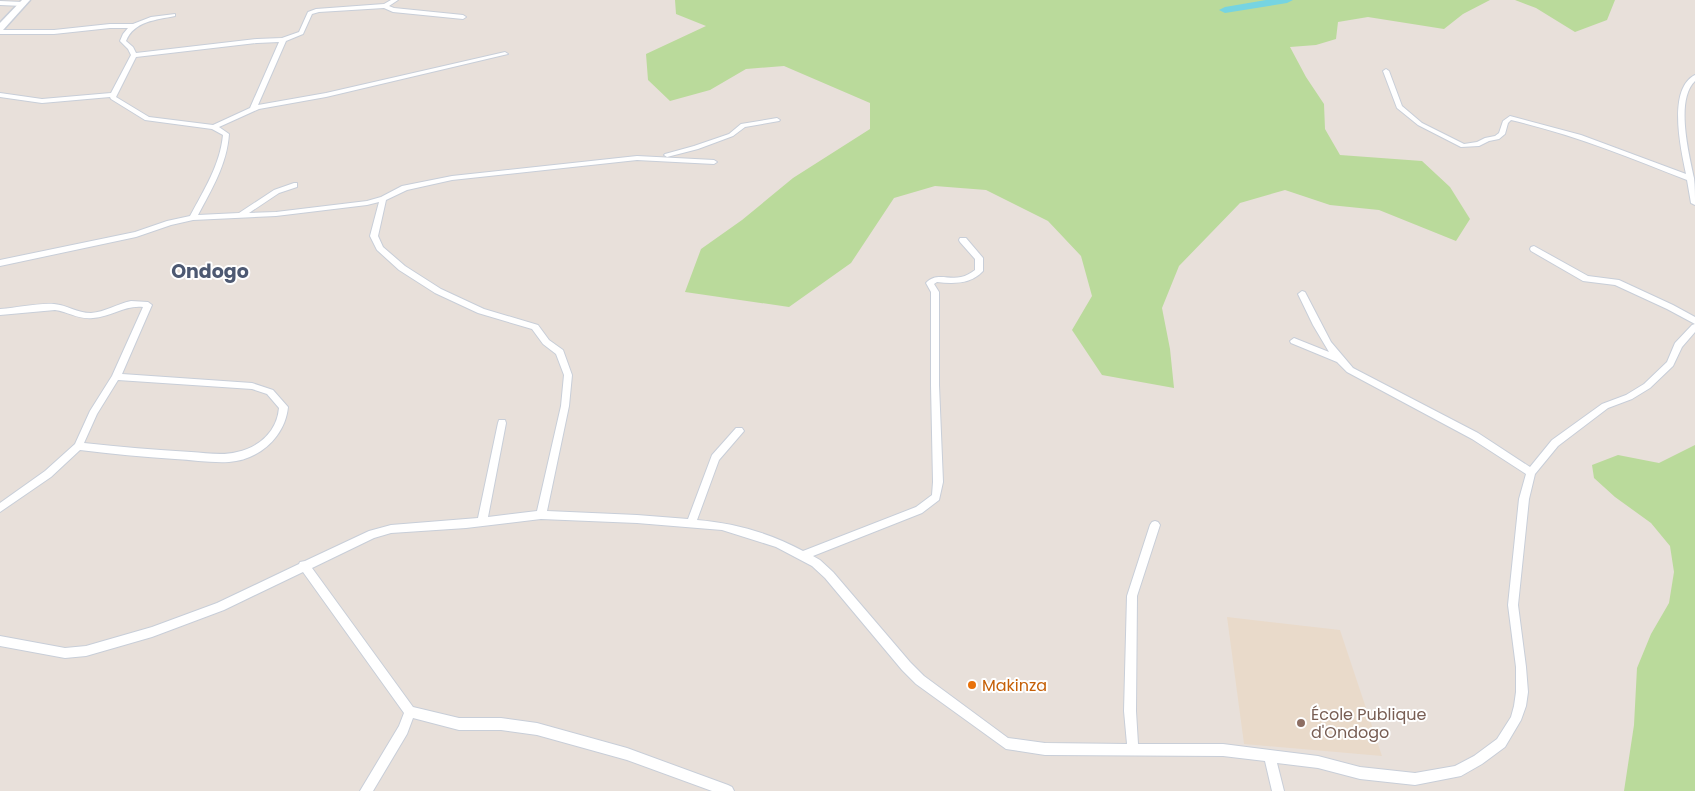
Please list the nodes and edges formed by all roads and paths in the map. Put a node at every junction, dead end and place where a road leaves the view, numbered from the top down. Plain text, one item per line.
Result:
1 (395, 0) edge
2 (25, 2) edge
3 (0, 3) edge
4 (385, 6) junction
5 (173, 15) dead end
6 (463, 17) dead end
7 (133, 26) junction
8 (0, 28) edge
9 (0, 32) edge
10 (283, 40) junction
11 (505, 54) dead end
12 (134, 55) junction
13 (1386, 71) dead end
14 (1695, 77) edge
15 (0, 95) edge
16 (112, 95) junction
17 (253, 108) junction
18 (777, 120) dead end
19 (214, 127) junction
20 (657, 158) junction
21 (714, 162) dead end
22 (1690, 179) junction
23 (294, 186) dead end
24 (383, 199) junction
25 (1695, 203) edge
26 (242, 214) junction
27 (193, 218) junction
28 (963, 240) dead end
29 (1534, 249) dead end
30 (0, 263) edge
31 (1302, 294) dead end
32 (0, 312) edge
33 (1695, 321) edge
34 (1695, 327) edge
35 (1294, 341) dead end
36 (1337, 359) junction
37 (116, 377) junction
38 (502, 423) dead end
39 (739, 431) dead end
40 (78, 446) junction
41 (1531, 472) junction
42 (0, 508) edge
43 (541, 515) junction
44 (482, 522) junction
45 (691, 523) junction
46 (1155, 525) dead end
47 (804, 555) junction
48 (304, 565) junction
49 (0, 641) edge
50 (410, 712) junction
51 (1133, 750) junction
52 (1270, 756) junction
53 (366, 791) edge
54 (728, 791) edge
55 (1278, 791) edge

1 - 4 street
2 - 3 street
2 - 8 street
4 - 6 street
4 - 10 street
5 - 7 street
7 - 9 street
7 - 12 street
10 - 12 street
10 - 17 street
11 - 17 street
12 - 16 street
13 - 22 street
14 - 22 street
15 - 16 street
16 - 19 street
17 - 19 street
18 - 20 street
19 - 27 street
20 - 21 street
20 - 24 street
22 - 25 street
23 - 26 street
24 - 26 street
24 - 43 street
26 - 27 street
27 - 30 street
28 - 47 street
29 - 33 street
31 - 36 street
32 - 37 street
34 - 41 street
35 - 36 street
36 - 41 street
37 - 40 street
37 - 40 street
38 - 44 street
39 - 45 street
40 - 42 street
41 - 52 street
43 - 44 street
43 - 45 street
44 - 48 street
45 - 47 street
46 - 51 street
47 - 51 street
48 - 49 street
48 - 50 street
50 - 53 street
50 - 54 street
51 - 52 street
52 - 55 street

